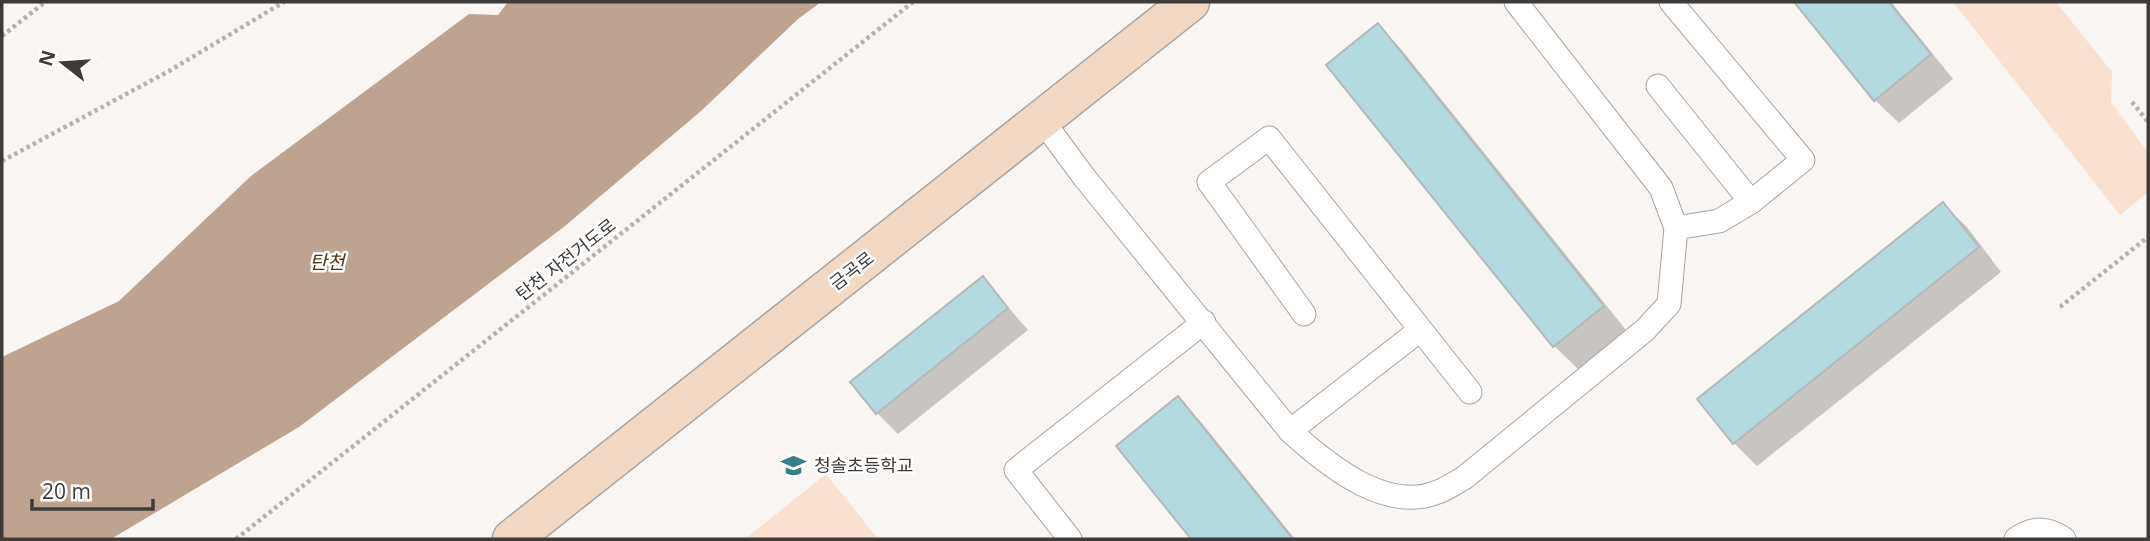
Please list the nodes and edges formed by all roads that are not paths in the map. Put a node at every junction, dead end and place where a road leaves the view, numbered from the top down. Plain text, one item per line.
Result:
1 (1190, 2) edge
2 (1516, 2) edge
3 (1671, 2) edge
4 (1658, 86) dead end
5 (1042, 120) junction
6 (1751, 202) junction
7 (1676, 228) junction
8 (1304, 314) dead end
9 (1204, 322) junction
10 (1420, 330) junction
11 (1470, 392) dead end
12 (1290, 431) junction
13 (512, 539) edge
14 (1070, 539) edge
15 (2016, 539) edge
16 (2064, 539) edge

1 - 5 main road, 금곡로
2 - 7 lane
3 - 6 lane
4 - 6 lane
5 - 9 lane
5 - 13 main road, 금곡로
6 - 7 lane
7 - 12 lane
8 - 10 lane
9 - 12 lane
9 - 14 lane
10 - 11 lane
10 - 12 lane
15 - 16 lane

